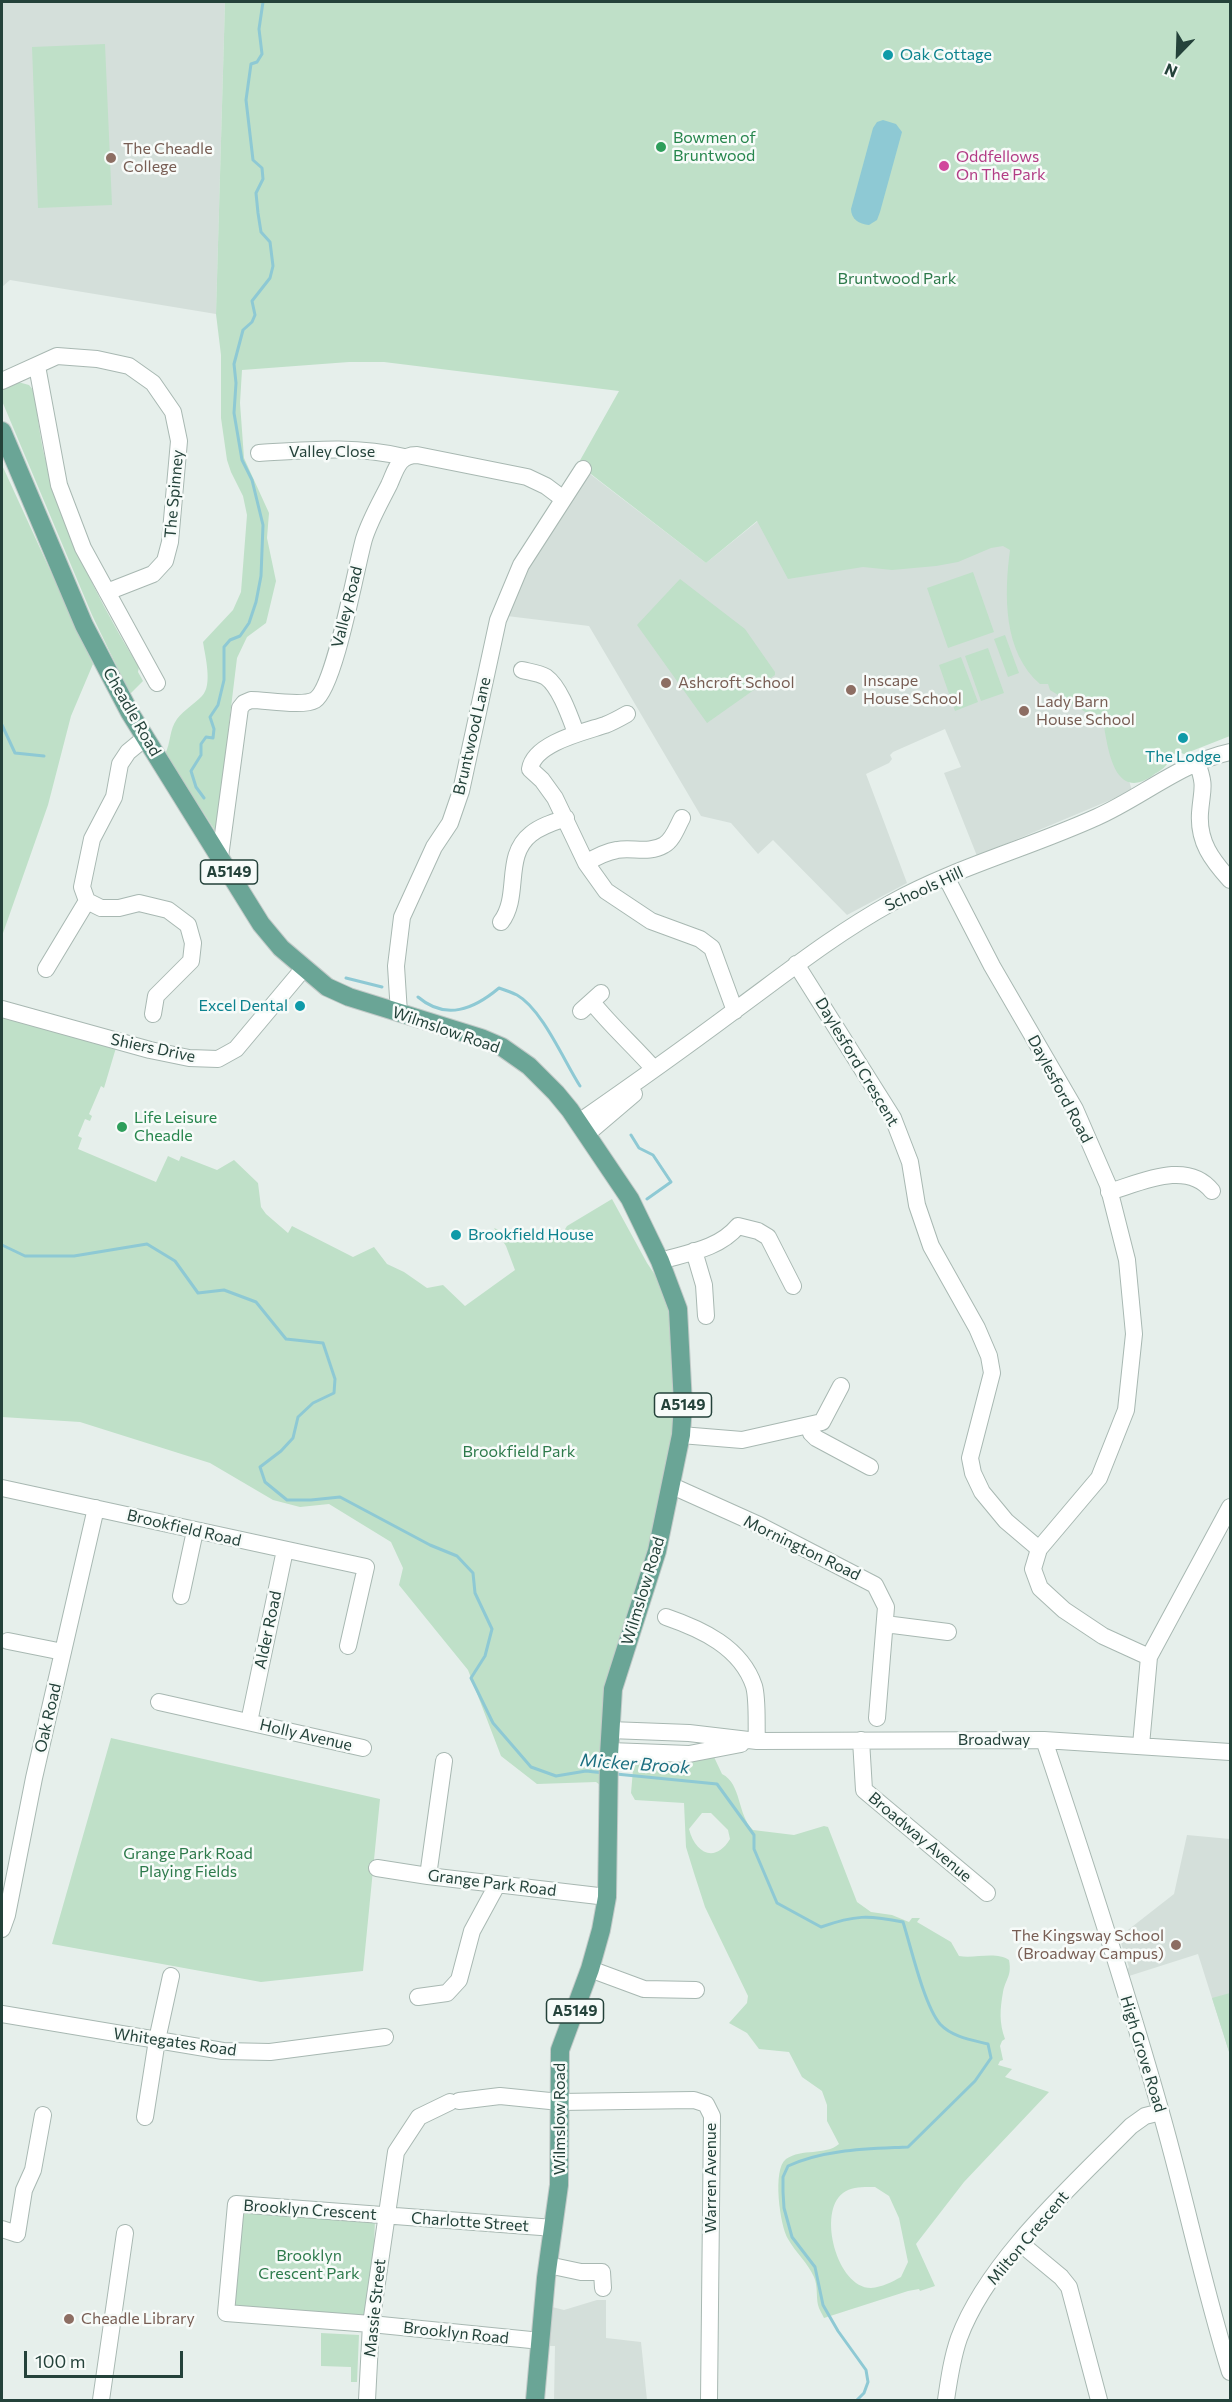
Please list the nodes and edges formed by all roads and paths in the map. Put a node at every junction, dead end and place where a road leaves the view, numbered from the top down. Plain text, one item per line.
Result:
1 (37, 366) junction
2 (2, 381) edge
3 (2, 431) edge
4 (259, 453) dead end
5 (404, 457) junction
6 (583, 469) dead end
7 (562, 498) junction
8 (107, 592) junction
9 (522, 670) dead end
10 (158, 683) dead end
11 (627, 714) dead end
12 (576, 733) junction
13 (146, 738) junction
14 (1230, 752) edge
15 (1197, 762) junction
16 (566, 818) junction
17 (682, 818) dead end
18 (220, 857) junction
19 (586, 863) junction
20 (946, 877) junction
21 (1230, 880) edge
22 (87, 901) junction
23 (501, 922) dead end
24 (796, 964) junction
25 (304, 968) junction
26 (46, 969) dead end
27 (591, 1002) dead end
28 (2, 1009) edge
29 (735, 1011) junction
30 (399, 1013) junction
31 (153, 1014) dead end
32 (650, 1073) junction
33 (583, 1128) junction
34 (1212, 1191) dead end
35 (1109, 1192) junction
36 (694, 1251) junction
37 (660, 1261) junction
38 (793, 1286) dead end
39 (706, 1316) dead end
40 (841, 1386) dead end
41 (809, 1425) junction
42 (681, 1435) junction
43 (870, 1467) dead end
44 (670, 1485) junction
45 (2, 1488) edge
46 (1230, 1507) edge
47 (96, 1508) junction
48 (195, 1531) junction
49 (285, 1550) junction
50 (1039, 1550) junction
51 (181, 1596) dead end
52 (666, 1617) dead end
53 (885, 1624) junction
54 (948, 1632) dead end
55 (8, 1641) dead end
56 (348, 1646) dead end
57 (63, 1652) junction
58 (1149, 1657) junction
59 (159, 1702) dead end
60 (250, 1716) junction
61 (877, 1718) dead end
62 (610, 1730) junction
63 (861, 1740) junction
64 (1044, 1740) junction
65 (757, 1741) junction
66 (1141, 1745) junction
67 (363, 1748) dead end
68 (1230, 1752) edge
69 (609, 1756) junction
70 (444, 1761) dead end
71 (377, 1868) dead end
72 (428, 1876) junction
73 (497, 1885) junction
74 (987, 1893) dead end
75 (607, 1897) junction
76 (2, 1929) edge
77 (590, 1969) junction
78 (171, 1976) dead end
79 (696, 1990) dead end
80 (418, 1997) dead end
81 (2, 2014) edge
82 (385, 2037) dead end
83 (158, 2040) junction
84 (454, 2101) joint
85 (560, 2102) junction
86 (1161, 2112) junction
87 (43, 2115) dead end
88 (145, 2118) dead end
89 (386, 2216) junction
90 (554, 2228) junction
91 (2, 2229) edge
92 (125, 2233) dead end
93 (1020, 2243) junction
94 (548, 2265) junction
95 (603, 2288) dead end
96 (371, 2324) junction
97 (541, 2341) junction
98 (1230, 2372) edge
99 (101, 2400) edge
100 (367, 2400) edge
101 (536, 2400) edge
102 (709, 2400) edge
103 (946, 2400) edge
104 (1099, 2400) edge

1 - 2 street, The Spinney
1 - 8 street
1 - 8 street, The Spinney
3 - 13 main road, Cheadle Road / A5149
4 - 5 street, Valley Close
5 - 7 street
5 - 18 street, Valley Road
6 - 7 street, Bruntwood Lane
7 - 30 street, Bruntwood Lane
8 - 10 street
9 - 12 street
11 - 12 street
12 - 16 street
13 - 18 main road, Cheadle Road / A5149
13 - 22 street
14 - 15 street, Schools Hill
15 - 20 street, Schools Hill
15 - 21 street
16 - 19 street
16 - 23 street
17 - 19 street
18 - 25 main road, Cheadle Road / A5149
19 - 29 street
20 - 24 street, Schools Hill
20 - 35 street, Daylesford Road
22 - 26 street
22 - 31 street
24 - 29 street, Schools Hill
24 - 50 street, Daylesford Crescent
25 - 28 street, Shiers Drive
25 - 30 main road, Wilmslow Road / A5149
27 - 32 street
29 - 32 street, Schools Hill
30 - 33 main road, Wilmslow Road / A5149
32 - 33 street, Schools Hill
33 - 37 main road, Wilmslow Road / A5149
34 - 35 street
35 - 50 street, Daylesford Road
36 - 37 street
36 - 38 street
36 - 39 street
37 - 42 main road, Wilmslow Road / A5149
40 - 41 street
41 - 42 street
41 - 43 street
42 - 44 main road, Wilmslow Road / A5149
44 - 53 street, Mornington Road
44 - 62 main road, Wilmslow Road / A5149
45 - 47 street, Brookfield Road
46 - 58 street
47 - 48 street, Brookfield Road
47 - 57 street, Oak Road
48 - 49 street, Brookfield Road
48 - 51 street
49 - 56 street, Brookfield Road
49 - 60 street, Alder Road
50 - 58 street
52 - 65 street
53 - 54 street
53 - 61 street, Mornington Road
55 - 57 street
57 - 76 street, Oak Road
58 - 66 street
59 - 60 street, Holly Avenue
60 - 67 street, Holly Avenue
62 - 65 street, Broadway
62 - 69 main road, Wilmslow Road / A5149
63 - 64 street, Broadway
63 - 65 street, Broadway
63 - 74 street, Broadway Avenue
64 - 66 street, Broadway
64 - 86 street, High Grove Road
65 - 69 street, Broadway
66 - 68 street, Broadway
69 - 75 main road, Wilmslow Road / A5149
70 - 72 street
71 - 72 street, Grange Park Road
72 - 73 street, Grange Park Road
73 - 75 street, Grange Park Road
73 - 80 street
75 - 77 main road, Wilmslow Road / A5149
77 - 79 street
77 - 85 main road, Wilmslow Road / A5149
78 - 83 street
81 - 83 street, Whitegates Road
82 - 83 street, Whitegates Road
83 - 88 street
84 - 85 street, Warren Avenue
84 - 89 street, Massie Street
85 - 90 main road, Wilmslow Road / A5149
85 - 102 street, Warren Avenue
86 - 93 street, Milton Crescent
86 - 98 street, High Grove Road
87 - 91 street
89 - 90 street, Charlotte Street
89 - 96 street, Massie Street
89 - 96 street, Brooklyn Crescent
90 - 94 main road, Wilmslow Road / A5149
92 - 99 street
93 - 103 street, Milton Crescent
93 - 104 street
94 - 95 street
94 - 97 main road, Wilmslow Road / A5149
96 - 97 street, Brooklyn Road
96 - 100 street, Massie Street
97 - 101 main road, Wilmslow Road / A5149

